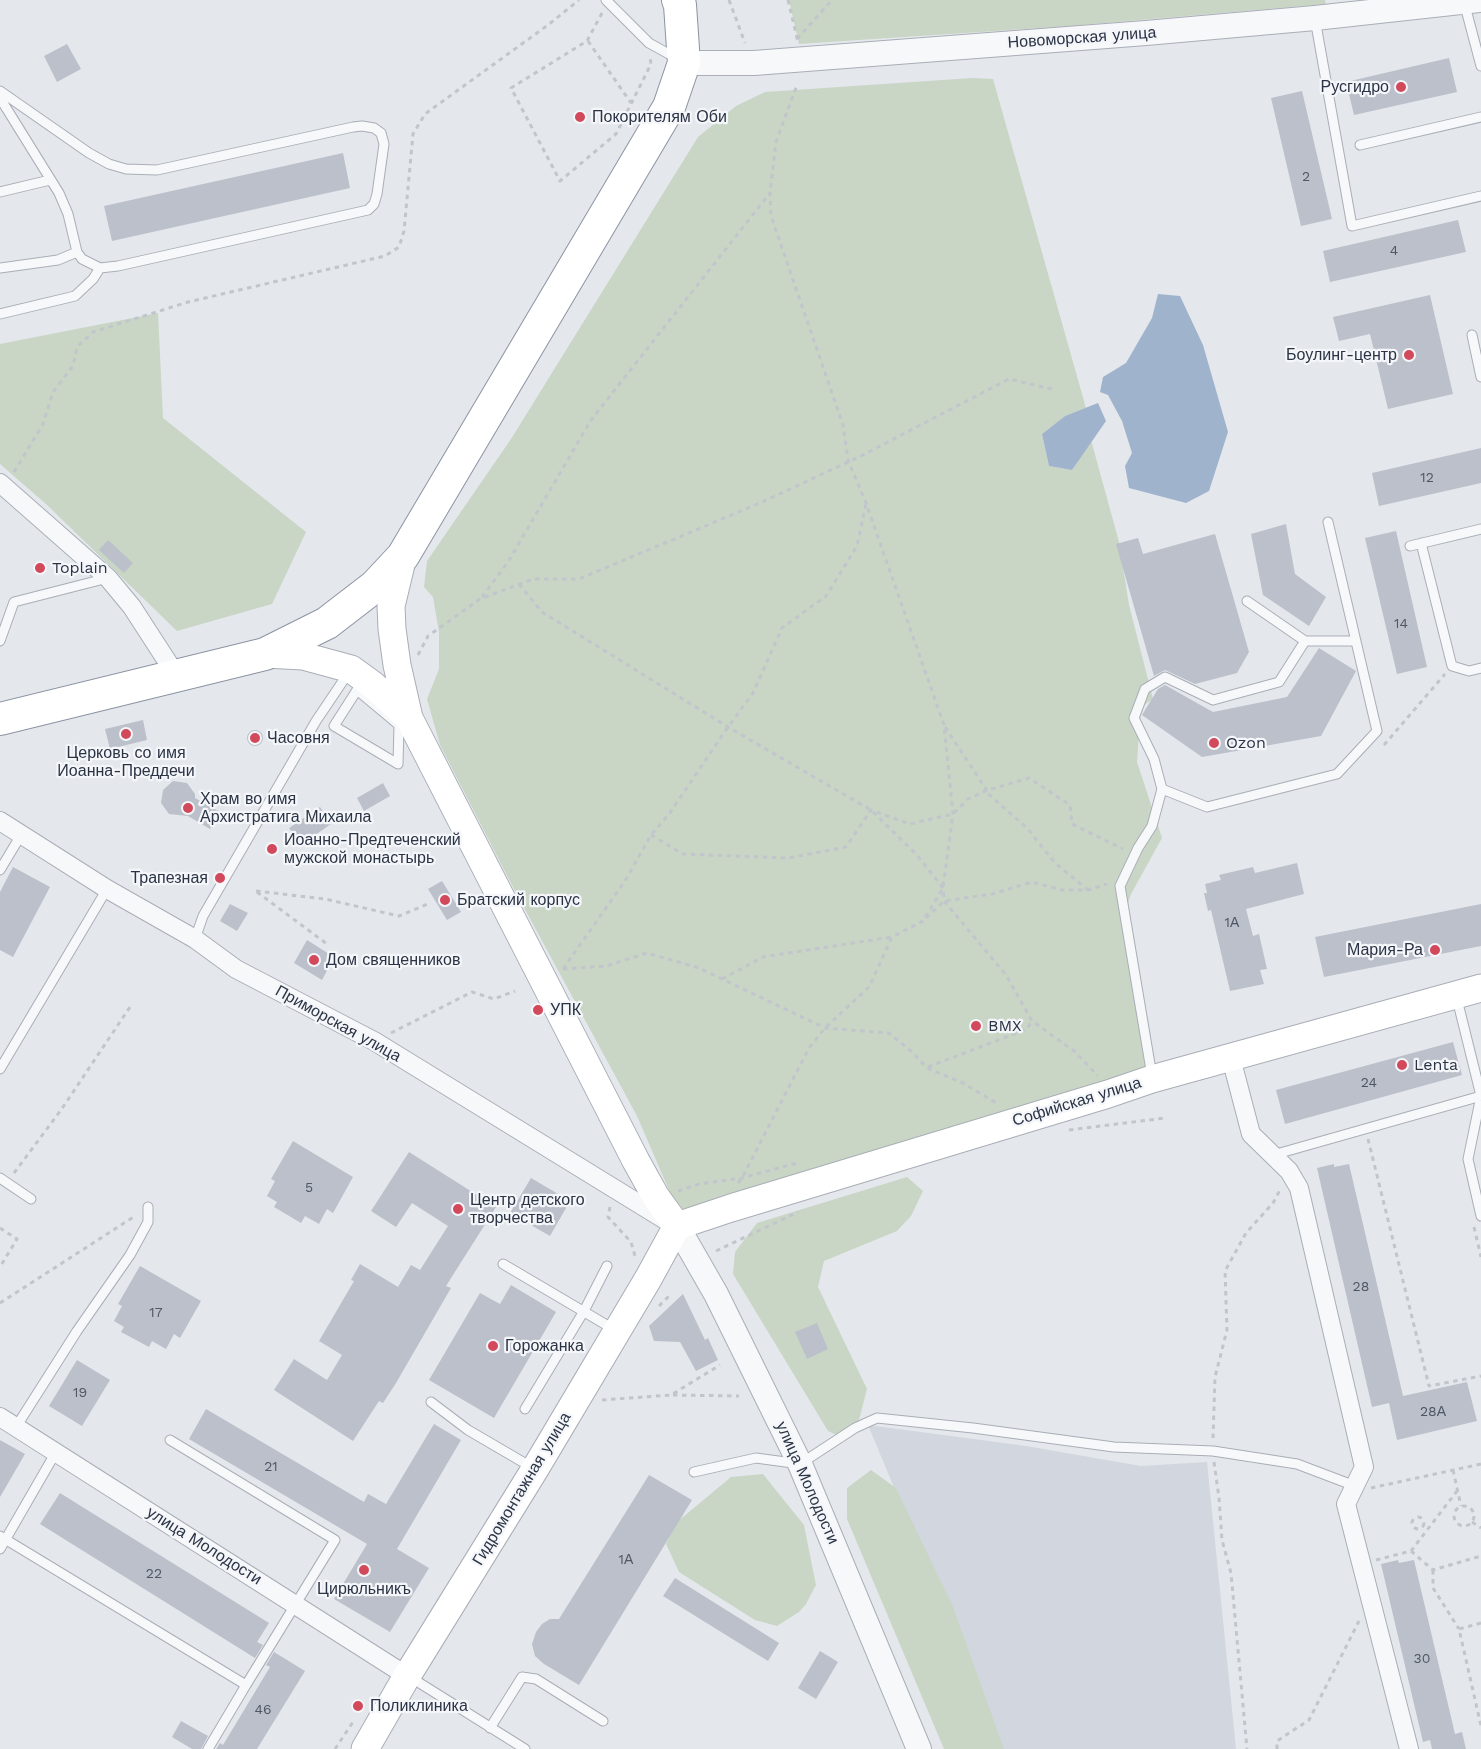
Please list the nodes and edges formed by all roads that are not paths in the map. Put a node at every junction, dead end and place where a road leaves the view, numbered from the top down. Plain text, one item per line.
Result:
1 (607, 0) edge
2 (678, 0) edge
3 (1472, 1) edge
4 (1315, 18) junction
5 (684, 63) junction
6 (1481, 66) edge
7 (0, 91) edge
8 (0, 98) edge
9 (1481, 117) edge
10 (1360, 145) dead end
11 (50, 180) junction
12 (0, 192) edge
13 (1481, 196) edge
14 (77, 252) junction
15 (0, 268) edge
16 (100, 268) junction
17 (0, 314) edge
18 (1472, 335) dead end
19 (1481, 377) edge
20 (5, 480) edge
21 (1328, 522) dead end
22 (1481, 529) edge
23 (1421, 543) junction
24 (1410, 546) dead end
25 (403, 556) junction
26 (108, 578) junction
27 (1247, 601) dead end
28 (0, 641) edge
29 (1305, 641) junction
30 (1356, 641) junction
31 (265, 654) junction
32 (1481, 668) edge
33 (351, 669) junction
34 (176, 675) junction
35 (368, 690) junction
36 (410, 718) junction
37 (0, 719) edge
38 (1162, 789) junction
39 (0, 821) edge
40 (21, 835) junction
41 (0, 870) edge
42 (107, 889) junction
43 (195, 939) junction
44 (1468, 992) edge
45 (1231, 1058) junction
46 (0, 1069) edge
47 (1152, 1079) junction
48 (1481, 1096) edge
49 (1272, 1155) junction
50 (4, 1180) edge
51 (31, 1199) dead end
52 (148, 1207) road end
53 (1481, 1216) edge
54 (677, 1226) junction
55 (504, 1264) dead end
56 (607, 1266) dead end
57 (584, 1311) junction
58 (617, 1332) junction
59 (431, 1402) dead end
60 (525, 1409) dead end
61 (0, 1417) edge
62 (16, 1427) junction
63 (170, 1440) dead end
64 (56, 1452) junction
65 (800, 1464) junction
66 (535, 1469) junction
67 (694, 1472) dead end
68 (1355, 1486) junction
69 (3, 1538) edge
70 (0, 1549) edge
71 (294, 1604) junction
72 (407, 1676) junction
73 (246, 1685) junction
74 (603, 1721) dead end
75 (490, 1728) junction
76 (208, 1749) edge
77 (365, 1749) edge
78 (525, 1749) edge
79 (919, 1749) edge
80 (1409, 1749) edge

1 - 5 lane
2 - 5 highway
3 - 4 street, Новоморская улица
3 - 6 lane
4 - 5 street, Новоморская улица
4 - 13 lane
5 - 25 highway
7 - 16 lane
8 - 11 lane
9 - 10 lane
11 - 12 lane
11 - 14 lane
14 - 15 lane
14 - 16 lane
16 - 17 lane
18 - 19 lane
20 - 26 street
21 - 30 lane
22 - 23 lane
23 - 24 lane
23 - 32 lane
25 - 31 highway
25 - 36 main road
26 - 28 lane
26 - 34 street
27 - 29 lane
29 - 30 lane
29 - 38 lane
30 - 38 lane
31 - 33 main road
31 - 34 highway
33 - 35 main road
33 - 43 lane
34 - 37 highway
35 - 35 lane
35 - 36 main road
36 - 54 main road
38 - 47 lane
39 - 40 street, Приморская улица
40 - 41 lane
40 - 42 street, Приморская улица
42 - 43 street, Приморская улица
42 - 46 lane
43 - 54 street, Приморская улица
44 - 45 main road, Софийская улица
44 - 48 lane
45 - 47 main road, Софийская улица
45 - 49 street
47 - 54 main road, Софийская улица
48 - 49 lane
48 - 53 lane
49 - 68 street
50 - 51 lane
52 - 62 lane
54 - 58 main road, Гидромонтажная улица
54 - 65 street, улица Молодости
55 - 57 lane
56 - 57 lane
57 - 58 lane
57 - 60 lane
58 - 66 main road, Гидромонтажная улица
59 - 66 lane
61 - 62 street, улица Молодости
62 - 64 street, улица Молодости
63 - 71 lane
64 - 69 lane
64 - 71 street, улица Молодости
65 - 67 lane
65 - 68 lane
65 - 79 street, улица Молодости
66 - 72 main road, Гидромонтажная улица
68 - 80 street
69 - 70 lane
69 - 73 lane
71 - 72 street, улица Молодости
71 - 73 lane
72 - 75 lane
72 - 77 main road, Гидромонтажная улица
73 - 76 lane
74 - 75 lane
75 - 78 lane

